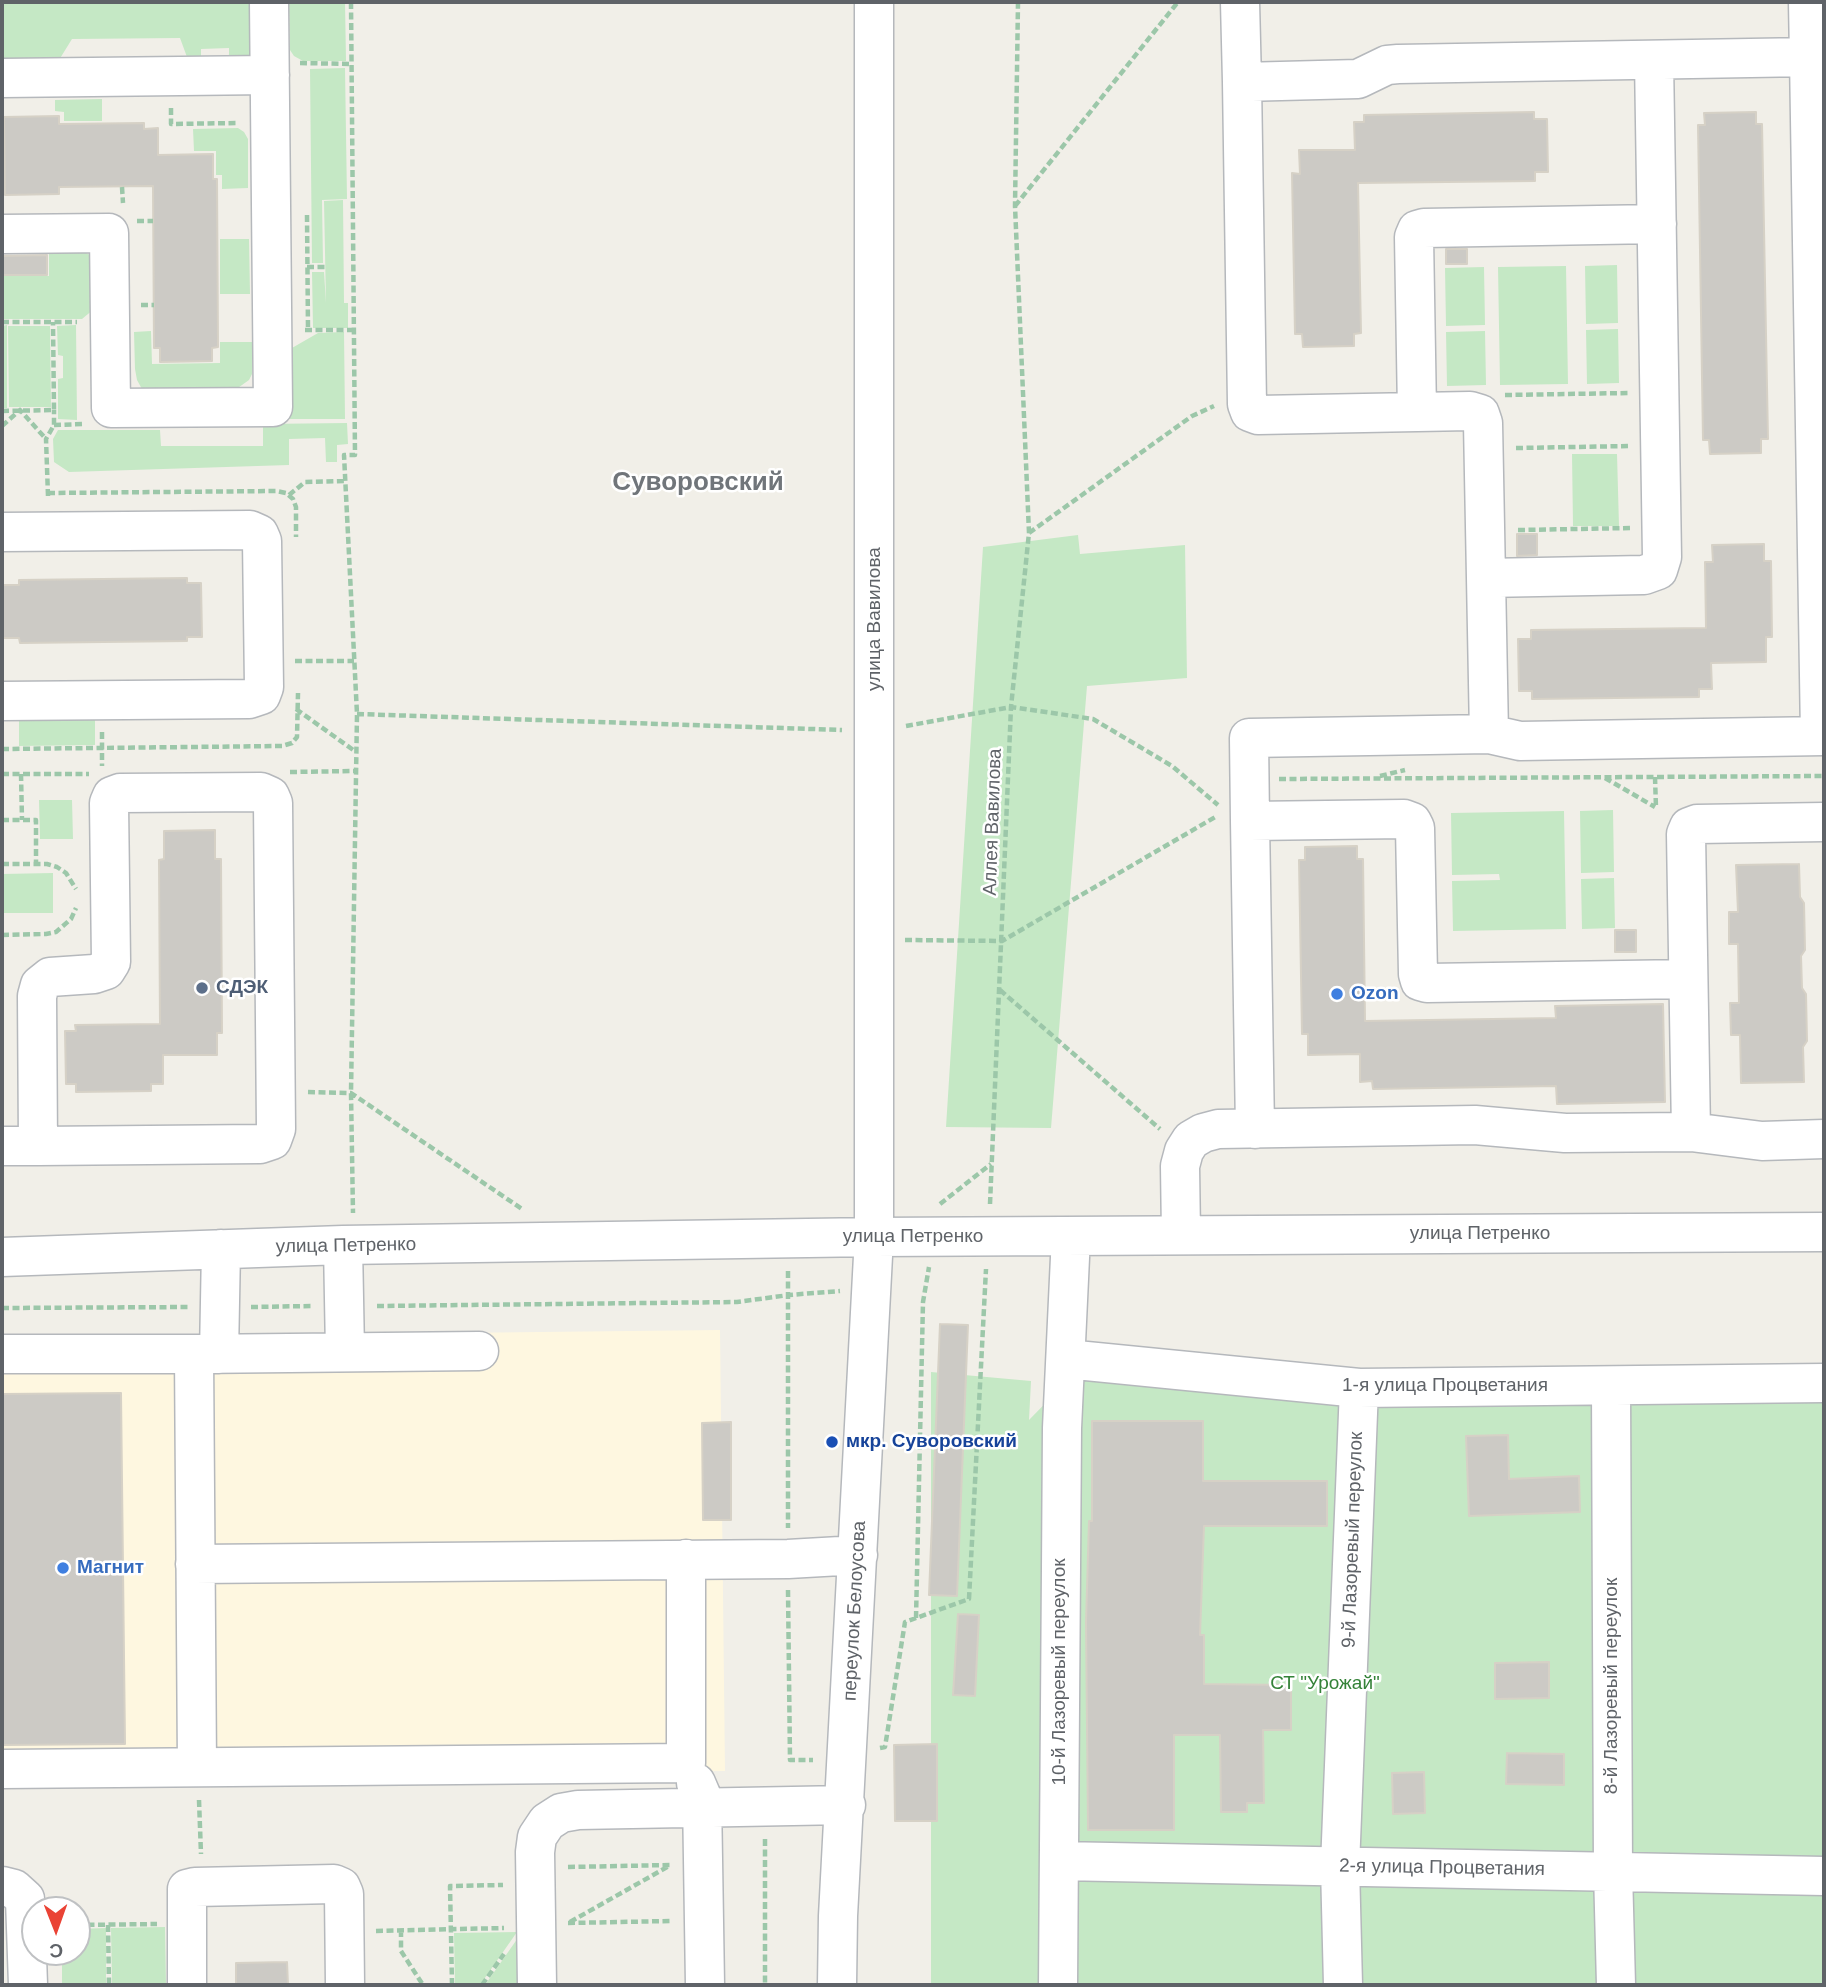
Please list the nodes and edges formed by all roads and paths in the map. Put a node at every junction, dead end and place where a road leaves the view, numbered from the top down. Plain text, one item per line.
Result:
1 (269, 2) edge
2 (351, 2) edge
3 (874, 2) edge
4 (1018, 2) edge
5 (1178, 2) edge
6 (1240, 2) edge
7 (1808, 2) edge
8 (1809, 58) junction
9 (1654, 60) junction
10 (270, 75) junction
11 (2, 78) edge
12 (1242, 82) junction
13 (1015, 206) junction
14 (1657, 224) junction
15 (2, 234) edge
16 (2, 322) edge
17 (53, 322) junction
18 (82, 322) dead end
19 (1246, 390) junction
20 (1659, 393) junction
21 (1497, 395) dead end
22 (54, 410) junction
23 (2, 411) edge
24 (20, 411) junction
25 (1417, 412) junction
26 (2, 426) edge
27 (46, 439) junction
28 (1660, 445) junction
29 (1484, 448) junction
30 (48, 477) dead end
31 (345, 481) junction
32 (48, 494) dead end
33 (289, 495) junction
34 (1662, 528) junction
35 (1485, 531) junction
36 (2, 532) edge
37 (1029, 533) junction
38 (296, 545) dead end
39 (1486, 578) junction
40 (354, 661) junction
41 (286, 670) junction
42 (2, 701) edge
43 (1011, 707) junction
44 (298, 710) junction
45 (357, 715) junction
46 (876, 731) junction
47 (1489, 734) junction
48 (1822, 736) edge
49 (102, 748) junction
50 (2, 749) edge
51 (356, 752) junction
52 (1655, 765) dead end
53 (22, 774) dead end
54 (102, 774) dead end
55 (1824, 776) edge
56 (1603, 777) junction
57 (1656, 777) junction
58 (1249, 780) junction
59 (2, 820) edge
60 (22, 820) junction
61 (1250, 821) junction
62 (1824, 822) edge
63 (2, 864) edge
64 (36, 864) junction
65 (2, 935) edge
66 (873, 939) junction
67 (1002, 941) junction
68 (1688, 979) junction
69 (1000, 989) junction
70 (275, 1092) junction
71 (351, 1093) junction
72 (1255, 1129) junction
73 (1691, 1132) junction
74 (1824, 1139) edge
75 (20, 1146) edge
76 (1184, 1151) junction
77 (991, 1163) junction
78 (524, 1211) dead end
79 (1824, 1232) edge
80 (1071, 1236) junction
81 (1181, 1236) junction
82 (874, 1237) junction
83 (935, 1237) junction
84 (988, 1237) junction
85 (348, 1245) junction
86 (221, 1250) junction
87 (2, 1258) edge
88 (872, 1289) junction
89 (344, 1306) junction
90 (220, 1307) junction
91 (2, 1308) edge
92 (479, 1351) dead end
93 (345, 1352) junction
94 (2, 1354) edge
95 (206, 1354) junction
96 (1066, 1359) junction
97 (1824, 1383) edge
98 (1611, 1387) junction
99 (1359, 1388) junction
100 (858, 1555) junction
101 (686, 1559) junction
102 (195, 1564) junction
103 (916, 1618) junction
104 (848, 1759) junction
105 (686, 1762) junction
106 (198, 1767) junction
107 (2, 1769) edge
108 (846, 1805) junction
109 (765, 1807) junction
110 (702, 1808) junction
111 (1059, 1860) junction
112 (687, 1865) junction
113 (1340, 1866) junction
114 (1613, 1871) junction
115 (535, 1876) junction
116 (1824, 1876) edge
117 (2, 1886) edge
118 (203, 1886) junction
119 (704, 1920) junction
120 (186, 1923) junction
121 (91, 1925) edge
122 (108, 1925) junction
123 (547, 1925) junction
124 (451, 1929) junction
125 (401, 1930) junction
126 (344, 1931) junction
127 (28, 1985) edge
128 (109, 1985) edge
129 (187, 1985) edge
130 (345, 1985) edge
131 (423, 1985) edge
132 (452, 1985) edge
133 (537, 1985) edge
134 (705, 1985) edge
135 (765, 1985) edge
136 (837, 1985) edge
137 (1058, 1985) edge
138 (1343, 1985) edge
139 (1616, 1985) edge

1 - 10 street
2 - 31 path
3 - 46 street, улица Вавилова
4 - 13 path, Аллея Вавилова
5 - 13 path
6 - 12 street
7 - 8 street
8 - 9 street
8 - 48 street
9 - 12 street
9 - 14 street
10 - 11 street
10 - 15 street
12 - 19 street
13 - 37 path, Аллея Вавилова
14 - 20 street
14 - 25 street
16 - 17 path
17 - 18 path
17 - 22 path
19 - 25 street
19 - 37 path
20 - 21 path
20 - 28 street
22 - 24 path
22 - 27 path
23 - 24 path
24 - 26 path
24 - 27 path
25 - 29 street
27 - 30 path
28 - 29 path
28 - 34 street
29 - 35 street
31 - 33 path
31 - 40 path
32 - 33 path
33 - 38 path
34 - 35 path
34 - 39 street
35 - 39 street
36 - 41 street
37 - 43 path, Аллея Вавилова
39 - 47 street
40 - 41 path
40 - 45 path
41 - 42 street
41 - 44 path
41 - 44 path
43 - 46 path
43 - 67 path, Аллея Вавилова
43 - 67 path
44 - 49 path
44 - 51 path
45 - 46 path
45 - 51 path
46 - 66 street, улица Вавилова
47 - 48 street
47 - 58 street
49 - 50 path
49 - 54 path
51 - 71 path
52 - 57 path
53 - 60 path
55 - 57 path
56 - 57 path
56 - 57 path
56 - 58 path
58 - 61 street
59 - 60 path
60 - 64 path
61 - 68 street
61 - 72 street
62 - 68 street
63 - 64 path
64 - 65 path
66 - 67 path
66 - 82 street, улица Вавилова
67 - 69 path, Аллея Вавилова
68 - 73 street
69 - 76 path
69 - 77 path, Аллея Вавилова
70 - 71 path
70 - 75 street
70 - 75 street
71 - 78 path
71 - 85 path
72 - 73 street
72 - 76 street
73 - 74 street
76 - 81 street
77 - 83 path
77 - 84 path, Аллея Вавилова
79 - 81 street, улица Петренко
80 - 81 street, улица Петренко
80 - 84 street, улица Петренко
80 - 96 street, 10-й Лазоревый переулок
82 - 83 street, улица Петренко
82 - 85 street, улица Петренко
82 - 88 street, переулок Белоусова
83 - 84 street, улица Петренко
83 - 103 path
84 - 103 path, Аллея Вавилова
85 - 86 street, улица Петренко
85 - 89 street
86 - 87 street, улица Петренко
86 - 90 street
88 - 89 path
88 - 100 street, переулок Белоусова
89 - 90 path
89 - 93 street
90 - 91 path
90 - 95 street
92 - 93 street
93 - 95 street
94 - 95 street
95 - 102 street
96 - 99 street, 1-я улица Процветания
96 - 111 street, 10-й Лазоревый переулок
97 - 98 street, 1-я улица Процветания
98 - 99 street, 1-я улица Процветания
98 - 114 street, 8-й Лазоревый переулок
99 - 113 street, 9-й Лазоревый переулок
100 - 101 street
100 - 104 street, переулок Белоусова
101 - 102 street
101 - 105 street
102 - 106 street
103 - 104 path
104 - 108 street, переулок Белоусова
105 - 106 street
105 - 110 street
106 - 107 street
106 - 118 path
108 - 109 street
108 - 136 street, переулок Белоусова
109 - 110 street
109 - 135 path
110 - 112 street
110 - 115 street
111 - 113 street, 2-я улица Процветания
111 - 137 street, 10-й Лазоревый переулок
112 - 115 path
112 - 119 street
112 - 123 path
113 - 114 street, 2-я улица Процветания
113 - 138 street, 9-й Лазоревый переулок
114 - 116 street, 2-я улица Процветания
114 - 139 street, 8-й Лазоревый переулок
115 - 123 street
115 - 124 path
117 - 127 street
118 - 120 street
118 - 126 street
119 - 123 path
119 - 134 street
120 - 122 path
120 - 129 street
121 - 122 path
122 - 128 path
123 - 124 path
123 - 133 street
124 - 125 path
124 - 132 path
125 - 126 path
125 - 131 path
126 - 130 street

